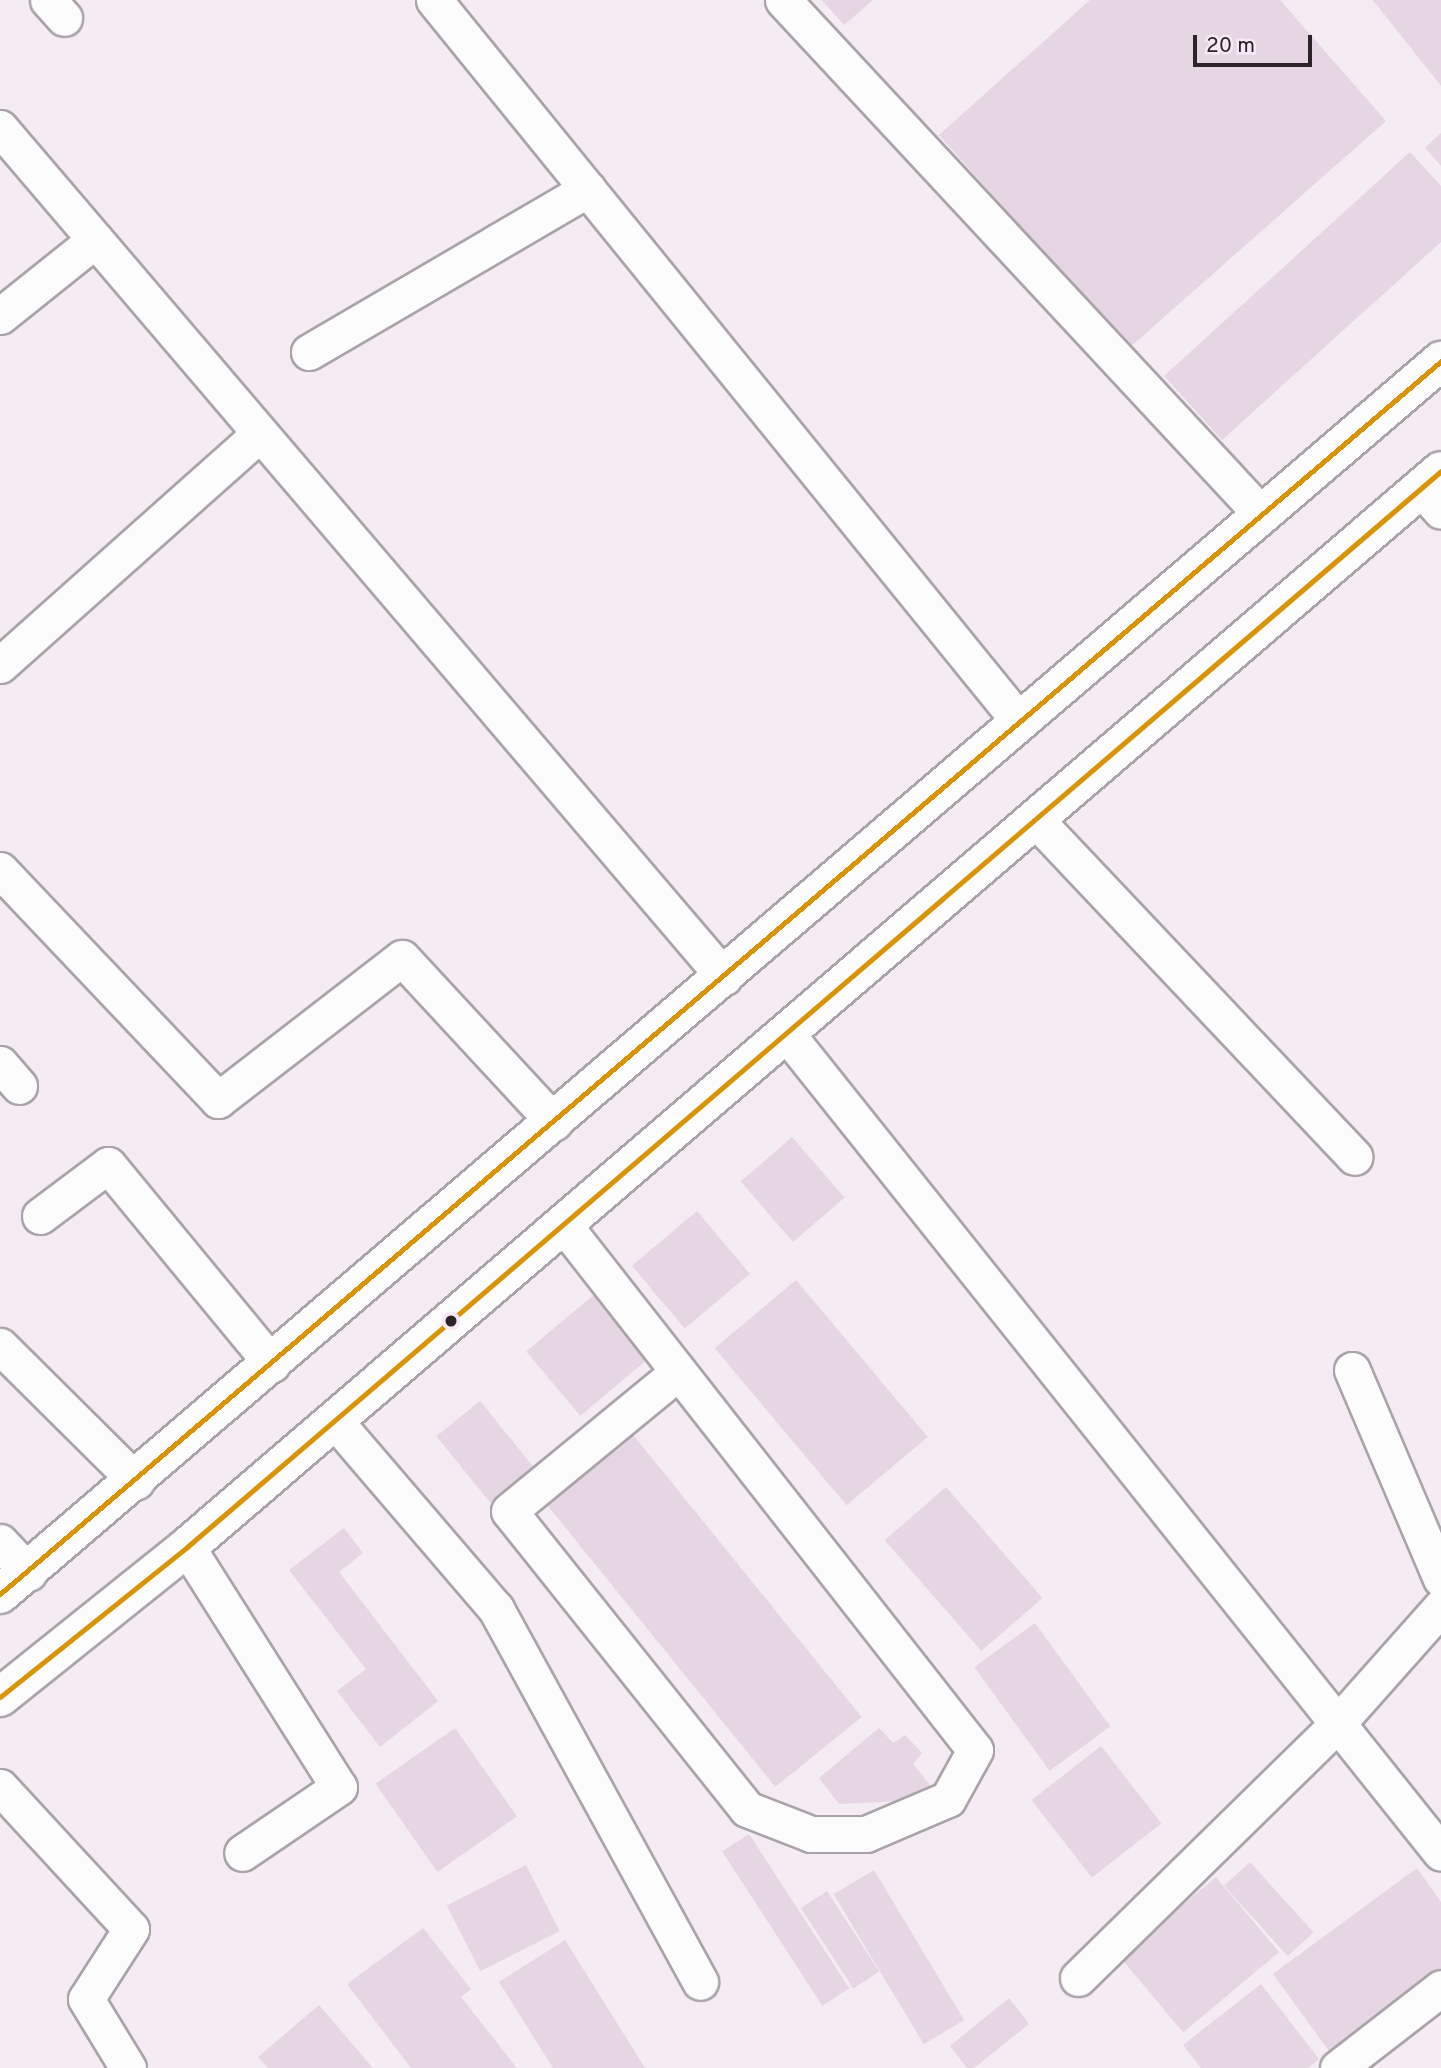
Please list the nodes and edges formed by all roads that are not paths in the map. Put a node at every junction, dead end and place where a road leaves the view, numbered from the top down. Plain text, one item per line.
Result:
1 (434, 0) edge
2 (783, 0) edge
3 (2, 136) edge
4 (587, 189) junction
5 (95, 240) junction
6 (0, 316) edge
7 (309, 352) dead end
8 (1441, 362) edge
9 (260, 433) junction
10 (1434, 490) edge
11 (1262, 515) junction
12 (0, 664) edge
13 (1020, 722) junction
14 (1035, 819) junction
15 (0, 870) edge
16 (724, 976) junction
17 (786, 1033) junction
18 (554, 1122) junction
19 (1355, 1157) dead end
20 (40, 1216) dead end
21 (563, 1224) junction
22 (0, 1346) edge
23 (272, 1364) junction
24 (1352, 1370) dead end
25 (678, 1371) junction
26 (334, 1420) junction
27 (136, 1481) junction
28 (0, 1542) edge
29 (187, 1547) junction
30 (1441, 1579) edge
31 (15, 1584) edge
32 (1441, 1607) edge
33 (0, 1697) edge
34 (1338, 1724) junction
35 (0, 1787) edge
36 (242, 1853) dead end
37 (1441, 1853) edge
38 (1078, 1978) dead end
39 (700, 1982) dead end
40 (1441, 1988) edge
41 (128, 2068) edge
42 (1338, 2068) edge

1 - 4 street
2 - 11 street
3 - 5 street
4 - 7 street
4 - 13 street
5 - 6 street
5 - 9 street
8 - 11 highway
9 - 12 street
9 - 16 street
10 - 14 highway
11 - 13 highway
13 - 16 highway
14 - 17 highway
14 - 19 street
15 - 18 street
16 - 18 highway
17 - 21 highway
17 - 34 street
18 - 23 highway
20 - 23 street
21 - 25 street
21 - 26 highway
22 - 27 street
23 - 27 highway
24 - 30 street
25 - 25 street
26 - 29 highway
26 - 39 street
27 - 31 highway
28 - 31 street
29 - 33 highway
29 - 36 street
32 - 34 street
34 - 37 street
34 - 38 street
35 - 41 street
40 - 42 street

